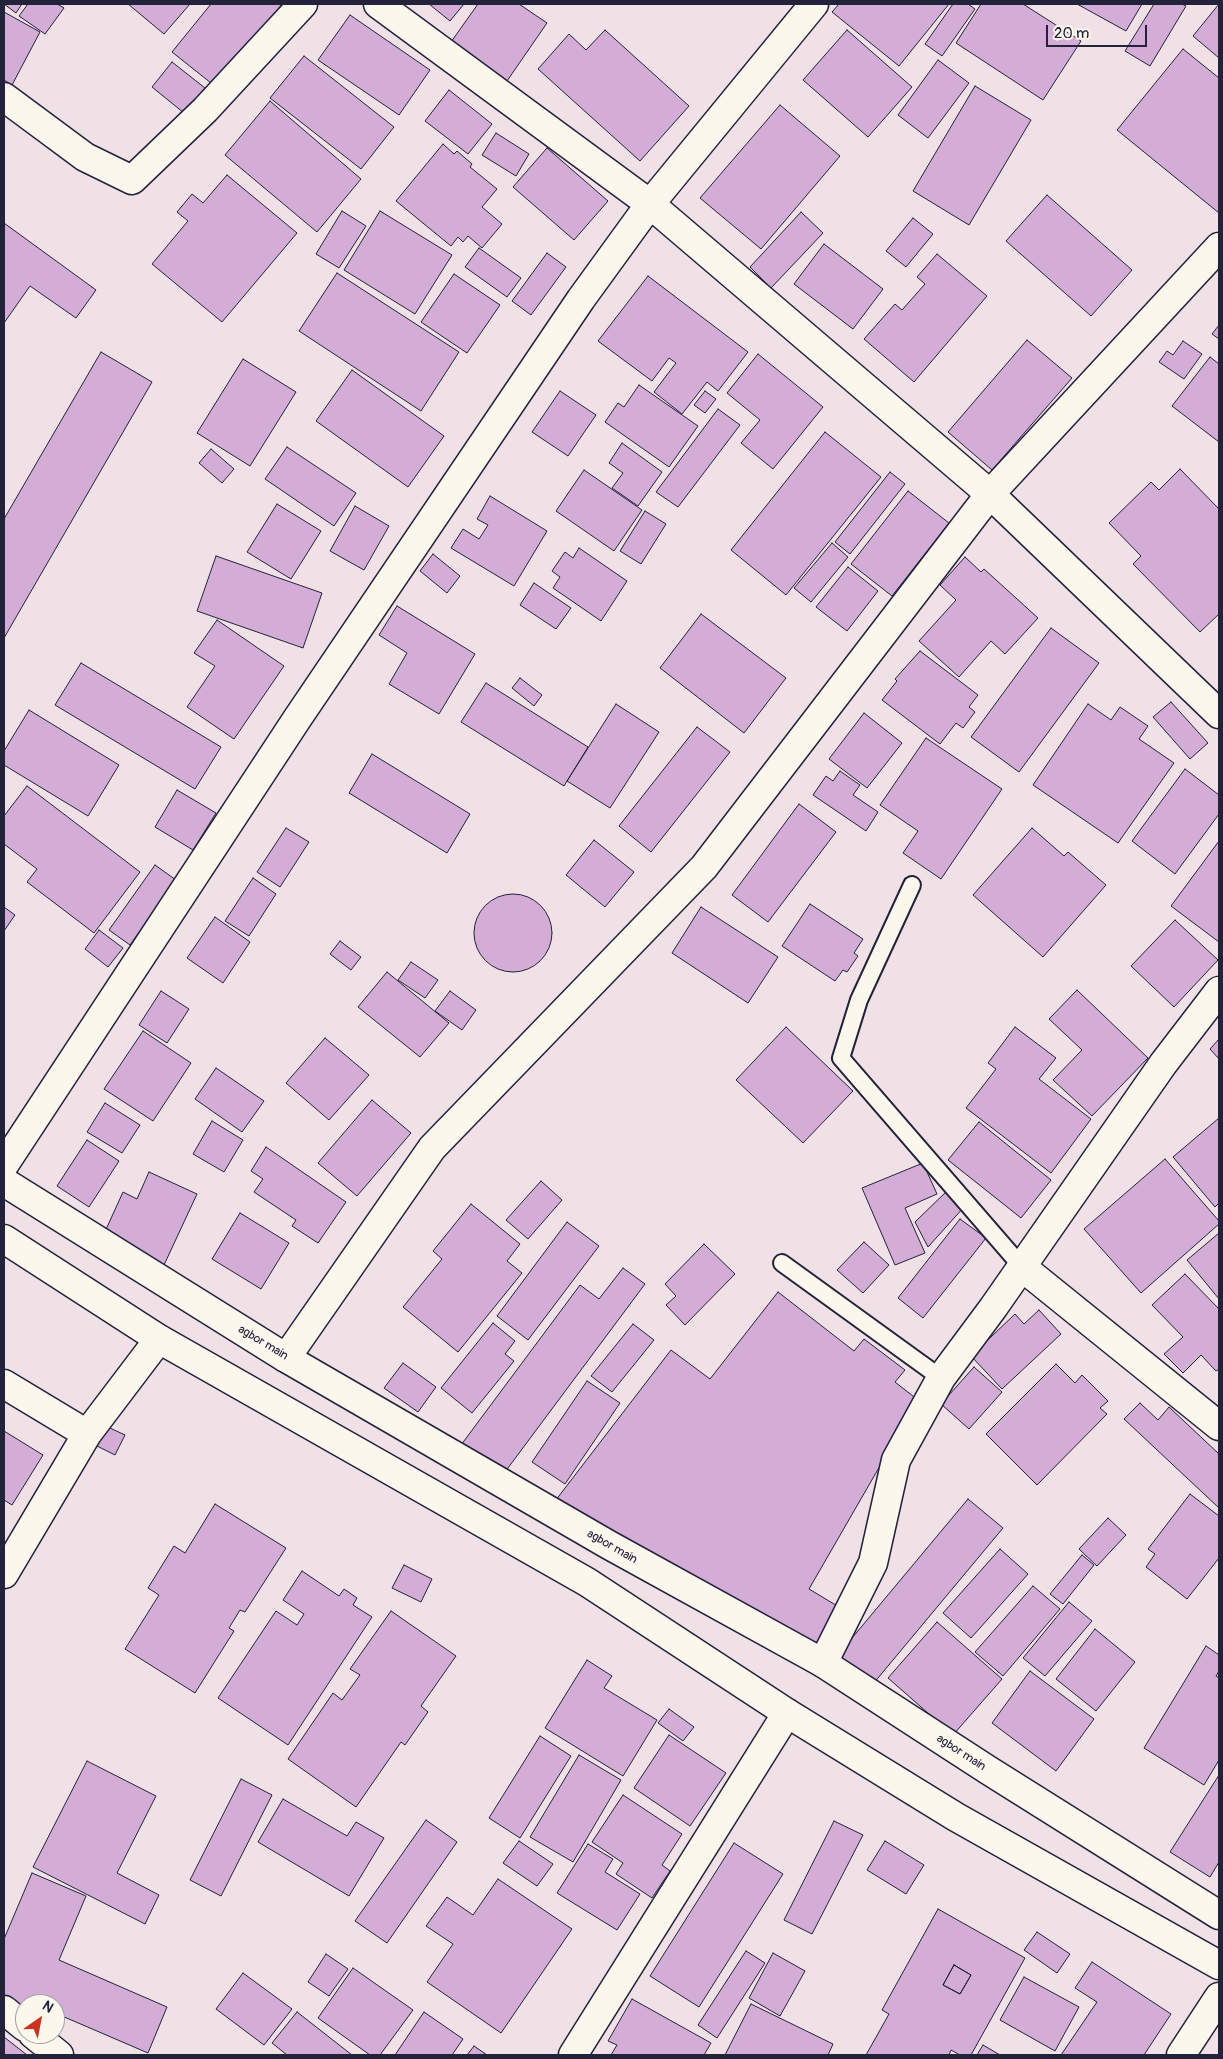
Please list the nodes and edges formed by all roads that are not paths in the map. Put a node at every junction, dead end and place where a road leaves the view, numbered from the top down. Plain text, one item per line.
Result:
1 (303, 4) edge
2 (378, 4) edge
3 (814, 4) edge
4 (4, 97) edge
5 (650, 204) junction
6 (1219, 247) edge
7 (990, 494) junction
8 (1219, 714) edge
9 (912, 885) dead end
10 (1219, 991) edge
11 (4, 1165) edge
12 (4, 1182) edge
13 (4, 1239) edge
14 (782, 1262) dead end
15 (1022, 1267) junction
16 (159, 1339) junction
17 (286, 1358) junction
18 (941, 1378) junction
19 (4, 1384) edge
20 (1219, 1426) edge
21 (87, 1434) junction
22 (609, 1545) junction
23 (4, 1574) edge
24 (587, 1582) junction
25 (823, 1663) junction
26 (787, 1713) junction
27 (1219, 1915) edge
28 (1219, 1965) edge
29 (1219, 1996) edge
30 (4, 2010) edge
31 (15, 2019) edge
32 (45, 2044) edge
33 (59, 2055) edge
34 (573, 2055) edge
35 (1181, 2055) edge

1 - 4 street
2 - 5 street
3 - 5 street
5 - 7 street
5 - 11 street
6 - 7 street
7 - 8 street
7 - 17 street
9 - 15 lane
10 - 15 street
12 - 17 street, agbor main
13 - 16 street
14 - 18 lane
15 - 18 street
15 - 20 street
16 - 21 street
16 - 24 street
17 - 22 street, agbor main
18 - 25 street
19 - 21 street
21 - 23 street
22 - 24 street
22 - 25 street, agbor main
24 - 26 street
25 - 27 street, agbor main
26 - 28 street
26 - 34 street
29 - 35 street
30 - 31 street
32 - 33 street

